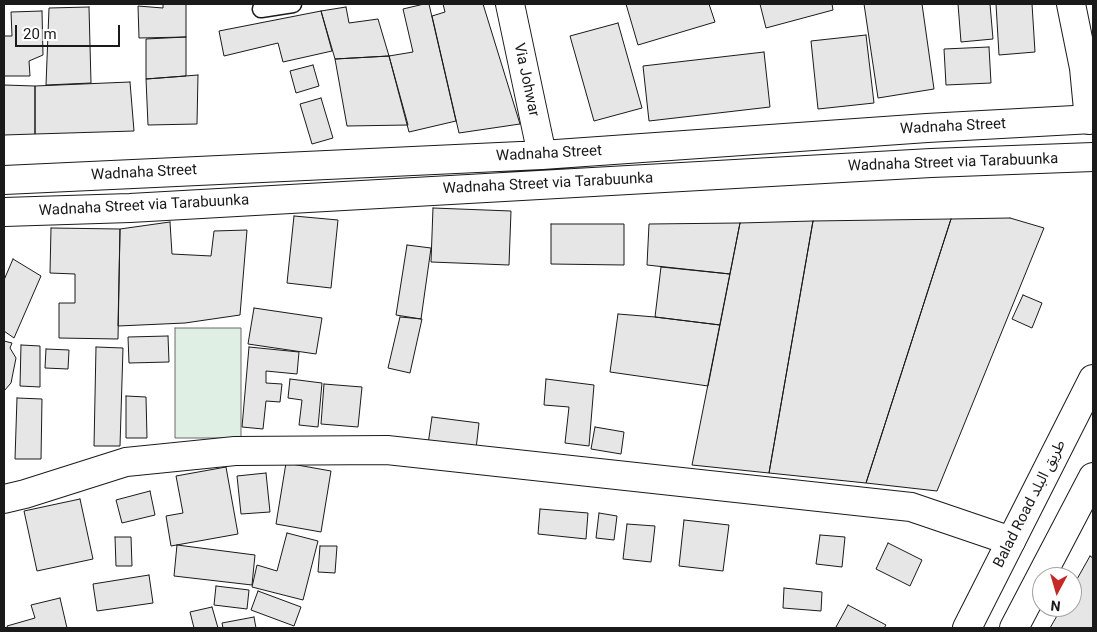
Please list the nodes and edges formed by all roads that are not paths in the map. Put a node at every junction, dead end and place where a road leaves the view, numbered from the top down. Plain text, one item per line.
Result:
1 (293, 4) edge
2 (510, 4) edge
3 (1071, 4) edge
4 (261, 9) dead end
5 (1091, 120) edge
6 (927, 128) junction
7 (542, 155) junction
8 (1093, 157) edge
9 (931, 163) junction
10 (4, 180) edge
11 (4, 212) edge
12 (1093, 379) edge
13 (1093, 477) edge
14 (4, 499) edge
15 (1011, 541) junction
16 (967, 628) edge
17 (1014, 628) edge

1 - 4 lane
2 - 7 main road, Via Johwar
3 - 5 main road
5 - 6 main road, Wadnaha Street
6 - 7 main road, Wadnaha Street
6 - 9 main road
7 - 10 main road, Wadnaha Street
8 - 9 main road, Wadnaha Street via Tarabuunka
9 - 11 main road, Wadnaha Street via Tarabuunka
12 - 15 main road, Balad Road طريق البلد
13 - 17 main road
14 - 15 main road
15 - 16 main road, Balad Road طريق البلد

